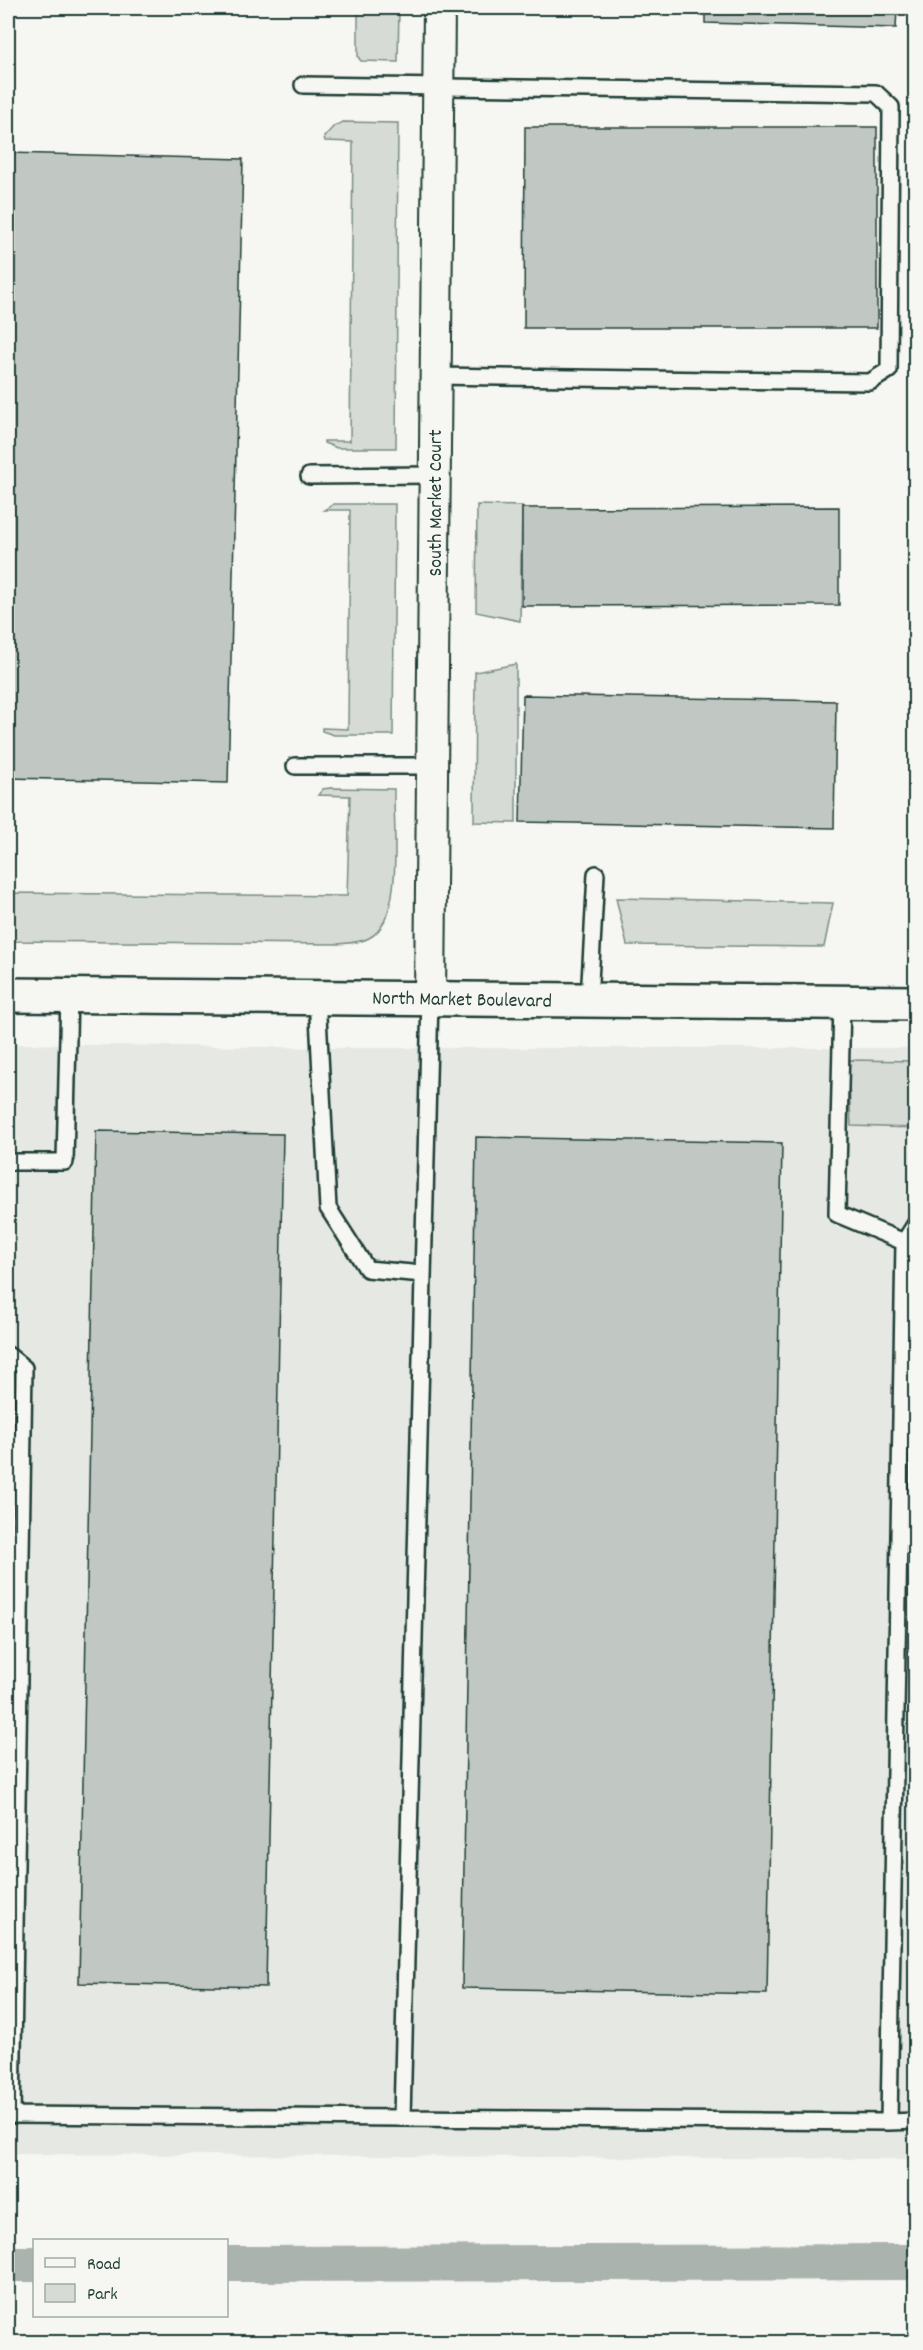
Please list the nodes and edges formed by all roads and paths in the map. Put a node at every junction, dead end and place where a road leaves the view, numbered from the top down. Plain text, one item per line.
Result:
1 (439, 8) edge
2 (303, 85) dead end
3 (438, 86) junction
4 (435, 376) junction
5 (435, 475) junction
6 (309, 476) dead end
7 (295, 766) dead end
8 (432, 766) junction
9 (596, 874) dead end
10 (8, 994) edge
11 (69, 995) junction
12 (317, 997) junction
13 (430, 998) junction
14 (589, 1000) junction
15 (842, 1002) junction
16 (915, 1003) edge
17 (8, 1162) edge
18 (915, 1223) edge
19 (904, 1242) junction
20 (423, 1274) junction
21 (8, 1355) edge
22 (10, 2103) edge
23 (402, 2118) junction
24 (890, 2121) junction
25 (915, 2121) edge

1 - 3 street, South Market Court
2 - 3 lane
3 - 4 street, South Market Court
3 - 4 lane
4 - 5 street, South Market Court
5 - 6 lane
5 - 8 street, South Market Court
7 - 8 lane
8 - 13 street, South Market Court
9 - 14 lane
10 - 11 main road, North Market Boulevard
11 - 12 main road, North Market Boulevard
11 - 17 lane
12 - 13 main road, North Market Boulevard
12 - 20 lane
13 - 14 main road, North Market Boulevard
13 - 20 lane
14 - 15 main road, North Market Boulevard
15 - 16 main road, North Market Boulevard
15 - 19 lane
18 - 19 lane
19 - 24 lane
20 - 23 lane
21 - 22 lane
22 - 23 lane
23 - 24 lane
24 - 25 lane

